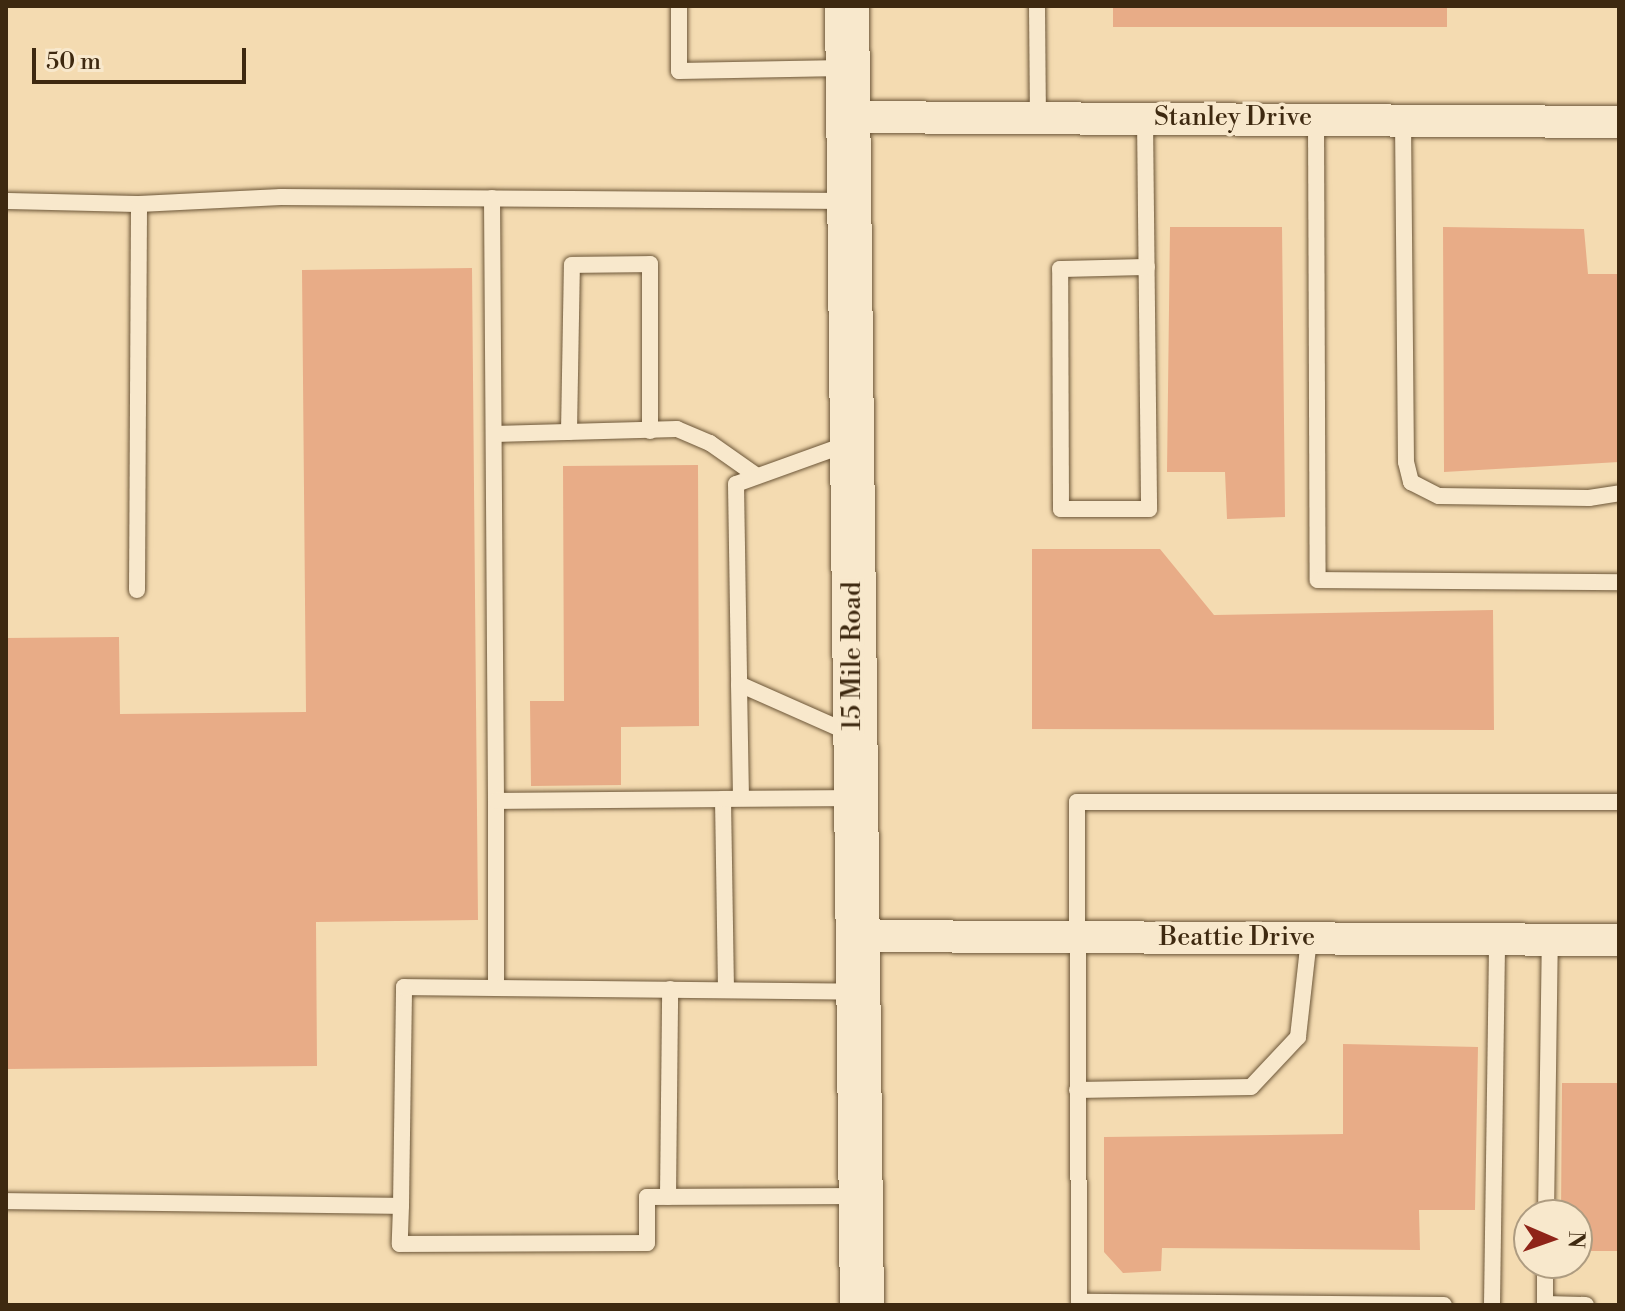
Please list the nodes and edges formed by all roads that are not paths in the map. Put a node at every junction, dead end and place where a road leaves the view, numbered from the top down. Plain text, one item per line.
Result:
1 (679, 6) edge
2 (847, 6) edge
3 (1037, 6) edge
4 (847, 68) junction
5 (847, 117) junction
6 (1038, 117) junction
7 (1145, 118) junction
8 (1316, 119) junction
9 (1403, 120) junction
10 (1619, 122) edge
11 (492, 198) junction
12 (6, 201) edge
13 (848, 201) junction
14 (139, 204) junction
15 (1147, 267) junction
16 (650, 431) junction
17 (569, 432) junction
18 (494, 434) junction
19 (852, 443) junction
20 (757, 476) junction
21 (1619, 493) edge
22 (1619, 582) edge
23 (137, 590) dead end
24 (739, 684) junction
25 (854, 734) junction
26 (741, 798) junction
27 (855, 798) junction
28 (723, 799) junction
29 (496, 801) junction
30 (1619, 802) edge
31 (855, 936) junction
32 (1076, 937) junction
33 (1309, 939) junction
34 (1497, 940) junction
35 (1550, 940) junction
36 (1619, 940) edge
37 (496, 988) junction
38 (670, 989) junction
39 (726, 990) junction
40 (856, 992) junction
41 (1077, 1090) junction
42 (860, 1196) junction
43 (668, 1197) junction
44 (1546, 1199) edge
45 (6, 1201) edge
46 (401, 1206) junction
47 (1545, 1279) edge
48 (1296, 1304) edge
49 (862, 1305) edge
50 (1444, 1305) edge
51 (1492, 1305) edge
52 (1586, 1305) edge

1 - 4 lane
2 - 4 main road, 15 Mile Road
3 - 6 lane
4 - 5 main road, 15 Mile Road
5 - 6 street, Stanley Drive
5 - 13 main road, 15 Mile Road
6 - 7 street, Stanley Drive
7 - 8 street, Stanley Drive
7 - 15 lane
8 - 9 street, Stanley Drive
8 - 22 lane
9 - 10 street, Stanley Drive
9 - 21 lane
11 - 13 lane
11 - 14 lane
11 - 18 lane
12 - 14 lane
13 - 19 main road, 15 Mile Road
14 - 23 lane
15 - 15 lane
16 - 17 lane
16 - 17 lane
16 - 20 lane
17 - 18 lane
18 - 29 lane
19 - 20 lane
19 - 25 main road, 15 Mile Road
20 - 24 lane
24 - 25 lane
24 - 26 lane
25 - 27 main road, 15 Mile Road
26 - 27 lane
26 - 28 lane
27 - 31 main road, 15 Mile Road
28 - 29 lane
28 - 39 lane
29 - 37 lane
30 - 32 lane
31 - 32 street, Beattie Drive
31 - 40 main road, 15 Mile Road
32 - 33 street, Beattie Drive
32 - 41 lane
33 - 34 street, Beattie Drive
33 - 41 lane
34 - 35 street, Beattie Drive
34 - 51 lane
35 - 36 street, Beattie Drive
35 - 44 lane
37 - 38 lane
37 - 46 lane
38 - 39 lane
38 - 43 lane
39 - 40 lane
40 - 42 main road, 15 Mile Road
41 - 48 lane
42 - 43 lane
42 - 49 main road, 15 Mile Road
43 - 46 lane
45 - 46 lane
47 - 52 lane
48 - 50 lane

